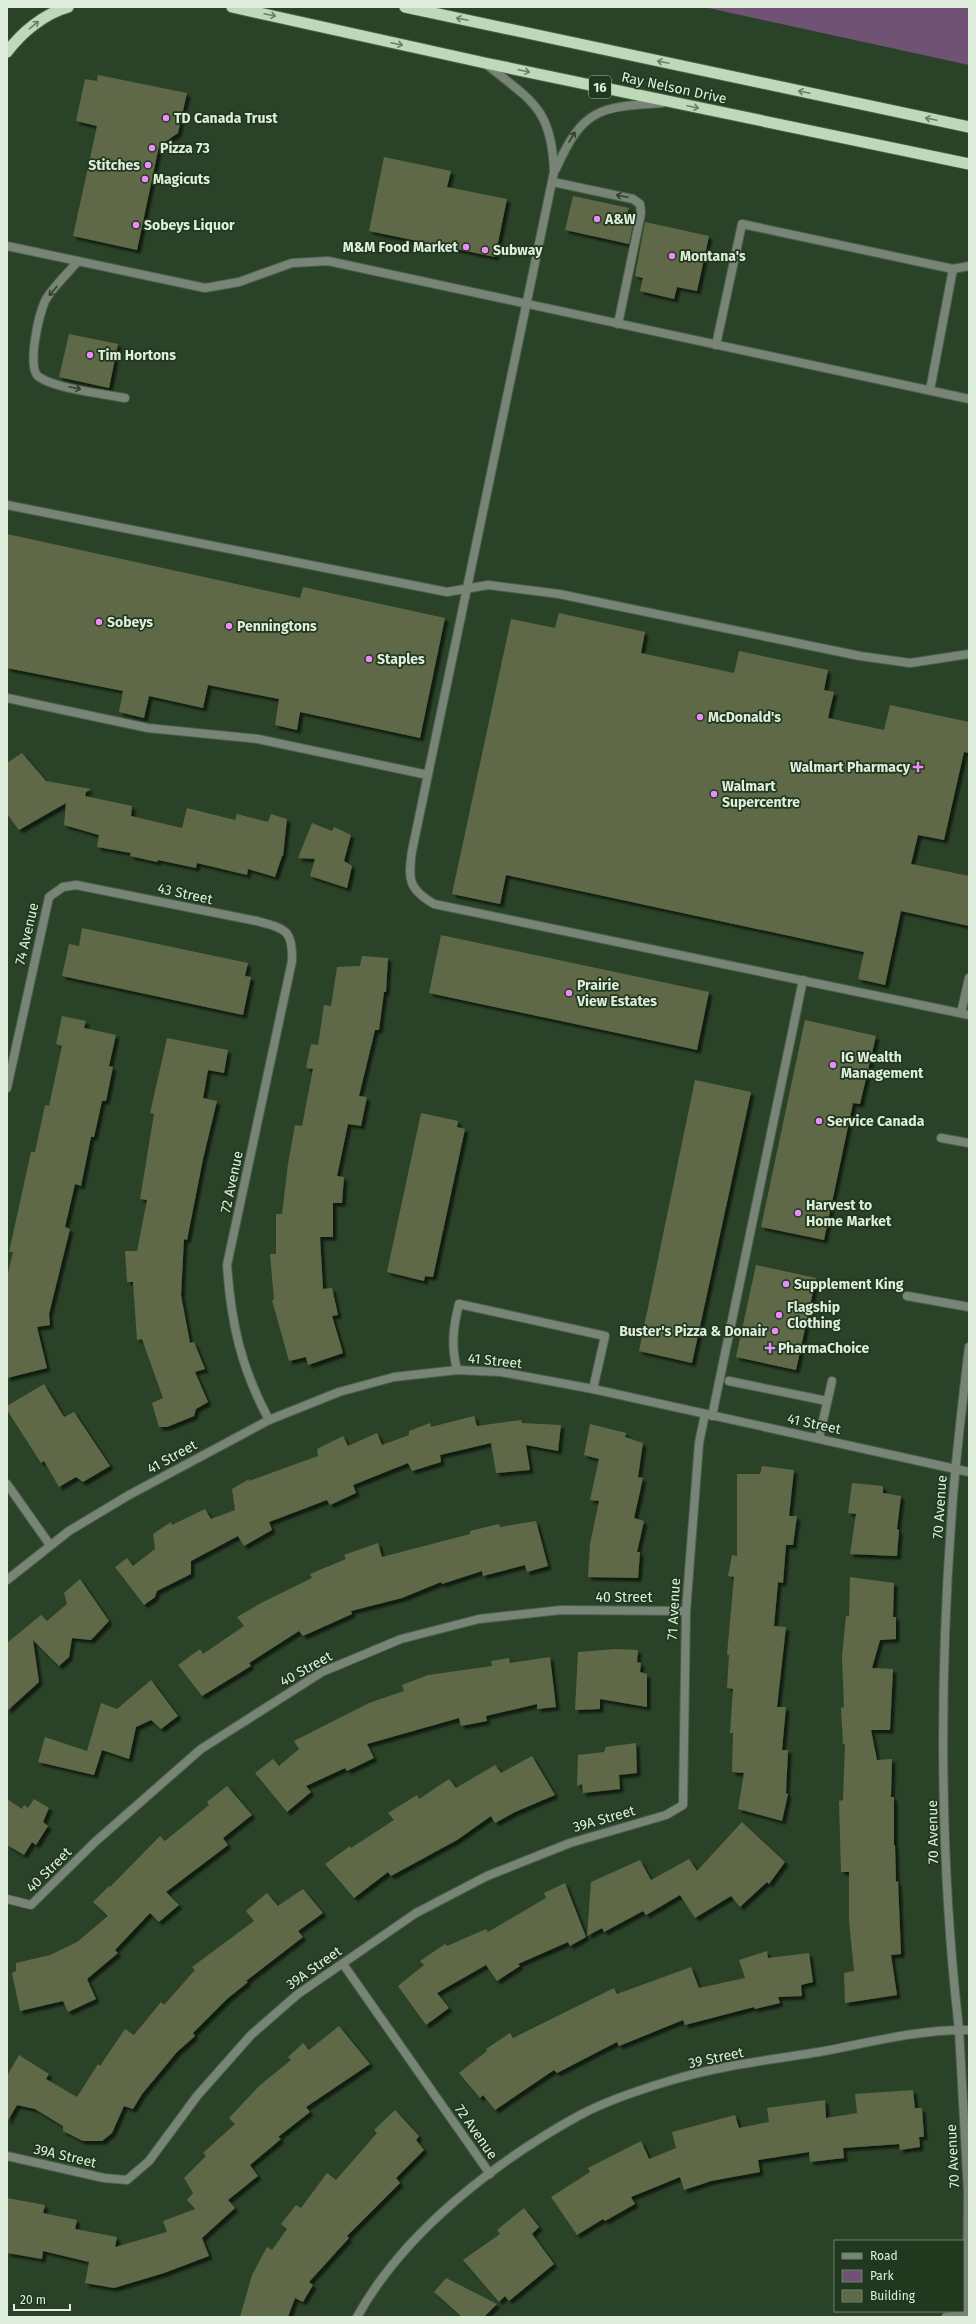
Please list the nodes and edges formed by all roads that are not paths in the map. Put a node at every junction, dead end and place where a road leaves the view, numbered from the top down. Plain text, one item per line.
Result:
1 (68, 7) edge
2 (232, 7) edge
3 (405, 7) edge
4 (7, 52) edge
5 (485, 63) junction
6 (670, 102) junction
7 (969, 127) edge
8 (969, 164) edge
9 (554, 172) junction
10 (553, 182) junction
11 (7, 246) edge
12 (78, 261) junction
13 (969, 266) edge
14 (953, 269) junction
15 (527, 304) junction
16 (618, 324) junction
17 (716, 344) junction
18 (930, 390) junction
19 (125, 398) dead end
20 (969, 399) edge
21 (7, 505) edge
22 (467, 588) junction
23 (969, 654) edge
24 (7, 698) edge
25 (428, 775) junction
26 (63, 887) joint
27 (293, 945) joint
28 (969, 978) edge
29 (803, 980) junction
30 (965, 1014) edge
31 (7, 1088) edge
32 (941, 1138) dead end
33 (969, 1144) edge
34 (907, 1296) dead end
35 (969, 1307) edge
36 (969, 1347) edge
37 (457, 1370) junction
38 (832, 1380) dead end
39 (729, 1381) dead end
40 (593, 1389) junction
41 (827, 1401) junction
42 (708, 1415) junction
43 (269, 1420) junction
44 (819, 1438) junction
45 (956, 1469) junction
46 (969, 1472) edge
47 (7, 1484) edge
48 (50, 1545) junction
49 (7, 1580) edge
50 (686, 1611) junction
51 (683, 1806) joint
52 (7, 1899) edge
53 (343, 1964) junction
54 (959, 2030) junction
55 (969, 2030) edge
56 (7, 2156) edge
57 (490, 2174) junction
58 (968, 2315) edge
59 (357, 2317) edge
60 (946, 2317) edge

4 -> 1 highway
2 -> 5 highway, Ray Nelson Drive / 16
7 -> 3 highway, Ray Nelson Drive
5 -> 6 highway, Ray Nelson Drive / 16
5 - 9 street
6 -> 8 highway, Ray Nelson Drive / 16
9 -> 6 street
9 - 10 street
10 - 15 street
16 -> 10 street
11 - 12 street
12 - 15 street
12 -> 19 street
13 - 14 street
14 - 17 street
14 - 18 street
15 - 16 street
15 - 22 street
16 - 17 street
17 - 18 street
18 - 20 street
21 - 22 street
22 - 23 street
22 - 25 street
24 - 25 street
25 - 29 street
26 - 27 street, 43 Street
26 - 31 street, 74 Avenue
27 - 43 street, 72 Avenue
28 - 30 street
29 - 30 street
29 - 42 street, 71 Avenue
32 - 33 street
34 - 35 street
36 - 45 street, 70 Avenue
37 - 40 street, 41 Street
37 - 40 street
37 - 43 street, 41 Street
38 - 41 street
39 - 41 street
40 - 42 street, 41 Street
41 - 44 street
42 - 44 street, 41 Street
42 - 50 street, 71 Avenue
43 - 48 street, 41 Street
44 - 45 street, 41 Street
45 - 46 street, 41 Street
45 - 54 street, 70 Avenue
47 - 48 street
48 - 49 street
50 - 51 street, 71 Avenue
50 - 52 street, 40 Street
51 - 53 street, 39A Street
53 - 56 street, 39A Street
53 - 57 street, 72 Avenue
54 - 55 street, 39 Street
54 - 57 street, 39 Street
54 - 58 street, 70 Avenue
57 - 59 street, 72 Avenue
58 - 60 street

